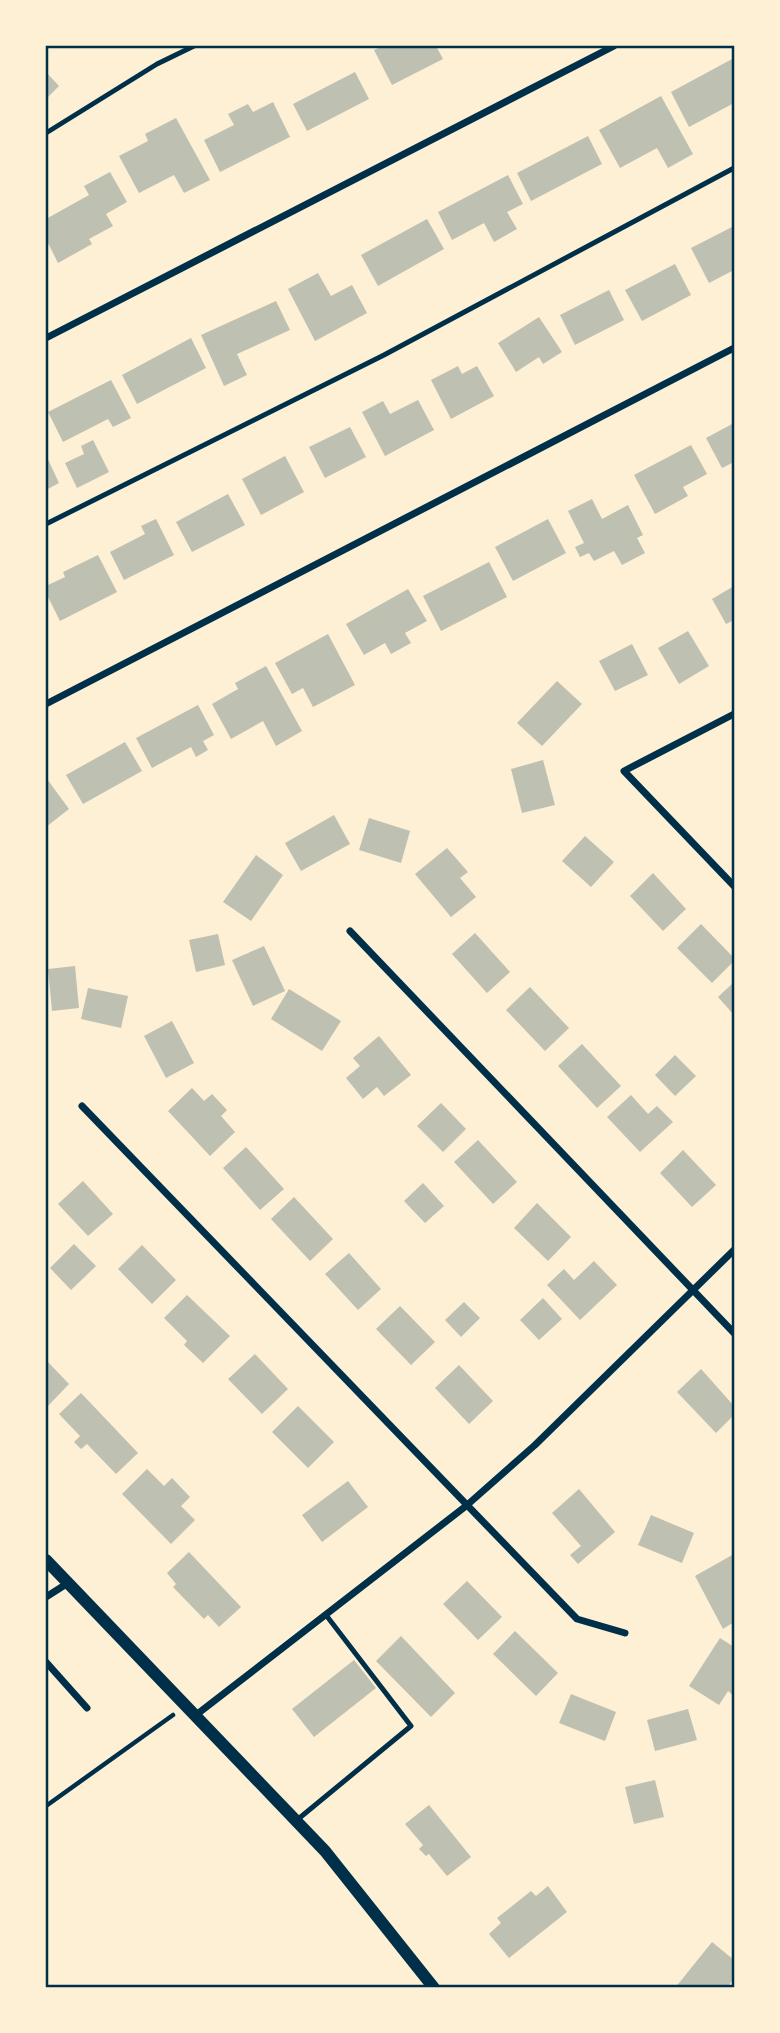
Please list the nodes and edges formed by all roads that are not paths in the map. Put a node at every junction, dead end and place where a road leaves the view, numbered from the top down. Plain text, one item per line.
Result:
1 (194, 46) edge
2 (614, 46) edge
3 (46, 133) edge
4 (734, 168) edge
5 (46, 338) edge
6 (734, 348) edge
7 (46, 524) edge
8 (46, 704) edge
9 (734, 714) edge
10 (734, 886) edge
11 (350, 931) dead end
12 (82, 1107) dead end
13 (734, 1250) edge
14 (692, 1291) junction
15 (734, 1333) edge
16 (466, 1506) junction
17 (46, 1560) edge
18 (68, 1583) junction
19 (46, 1597) edge
20 (326, 1615) junction
21 (625, 1633) dead end
22 (46, 1662) edge
23 (87, 1708) dead end
24 (196, 1715) junction
25 (297, 1820) junction
26 (434, 1987) edge

1 - 3 lane
2 - 5 street
4 - 7 lane
6 - 8 street
9 - 10 street
11 - 14 street
12 - 16 street
13 - 14 street
14 - 15 street
14 - 16 street
16 - 20 street
16 - 21 street
17 - 18 street
18 - 19 street
18 - 24 street
20 - 24 street
20 - 25 lane
22 - 23 street
24 - 25 street
25 - 26 street

